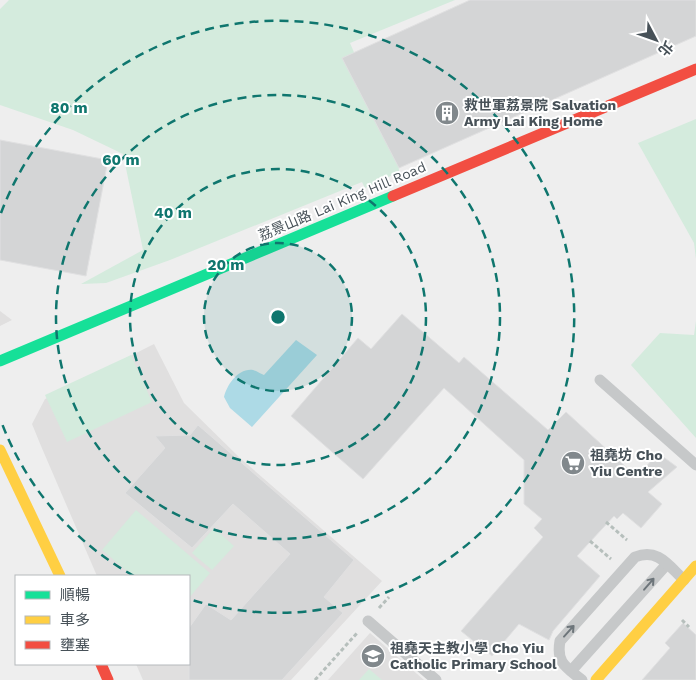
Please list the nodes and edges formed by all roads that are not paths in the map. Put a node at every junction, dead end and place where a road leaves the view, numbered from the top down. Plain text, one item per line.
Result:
1 (696, 69) edge
2 (0, 362) edge
3 (600, 380) dead end
4 (0, 450) edge
5 (696, 465) edge
6 (667, 564) junction
7 (696, 566) edge
8 (60, 575) edge
9 (684, 580) junction
10 (368, 621) road end
11 (101, 665) edge
12 (572, 671) junction
13 (108, 680) edge
14 (436, 680) edge
15 (582, 680) edge
16 (596, 680) edge

1 - 2 main road, 荔景山路 Lai King Hill Road
3 - 5 lane
4 - 8 main road
6 - 9 lane
12 -> 6 lane
12 -> 6 lane
7 - 9 main road
9 - 16 main road
10 - 14 lane
11 - 13 main road
12 - 15 lane

